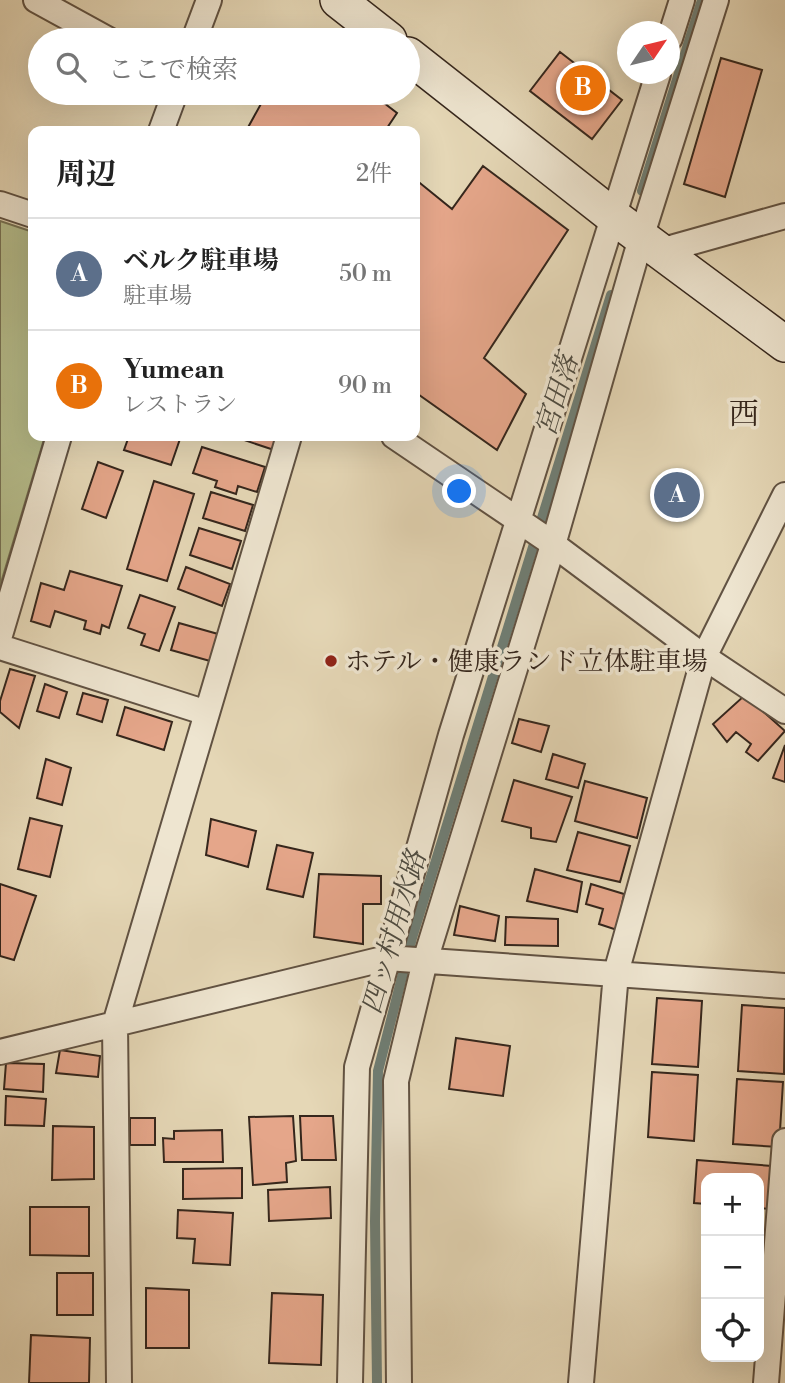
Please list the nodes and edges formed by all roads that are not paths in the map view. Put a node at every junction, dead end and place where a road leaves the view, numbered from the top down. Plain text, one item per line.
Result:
1 (36, 0) edge
2 (209, 0) edge
3 (338, 0) edge
4 (682, 0) edge
5 (716, 0) edge
6 (675, 21) edge
7 (87, 28) edge
8 (198, 28) edge
9 (374, 28) edge
10 (420, 64) edge
11 (655, 84) edge
12 (171, 105) edge
13 (163, 126) edge
14 (0, 204) edge
15 (28, 213) edge
16 (785, 216) edge
17 (614, 217) junction
18 (651, 244) junction
19 (785, 344) edge
20 (58, 441) edge
21 (288, 441) edge
22 (401, 441) edge
23 (785, 495) edge
24 (537, 533) junction
25 (0, 635) edge
26 (0, 647) edge
27 (704, 657) junction
28 (785, 710) edge
29 (207, 713) junction
30 (407, 959) junction
31 (616, 973) junction
32 (785, 986) edge
33 (115, 1024) junction
34 (0, 1052) edge
35 (785, 1141) edge
36 (119, 1383) edge
37 (350, 1383) edge
38 (399, 1383) edge
39 (581, 1383) edge
40 (766, 1383) edge

1 - 7 street
2 - 8 street
3 - 9 street
4 - 6 street
5 - 18 street
10 - 17 street
11 - 17 street
12 - 13 street
14 - 15 street
16 - 18 street
17 - 18 street
17 - 24 street
18 - 19 street
18 - 24 street
20 - 25 street
21 - 29 street
22 - 24 street
23 - 27 street
24 - 27 street
24 - 30 street
24 - 30 street
26 - 29 street
27 - 28 street
27 - 31 street
29 - 33 street
30 - 31 street
30 - 33 street
30 - 37 street
30 - 38 street
31 - 32 street
31 - 39 street
33 - 34 street
33 - 36 street
35 - 40 street

